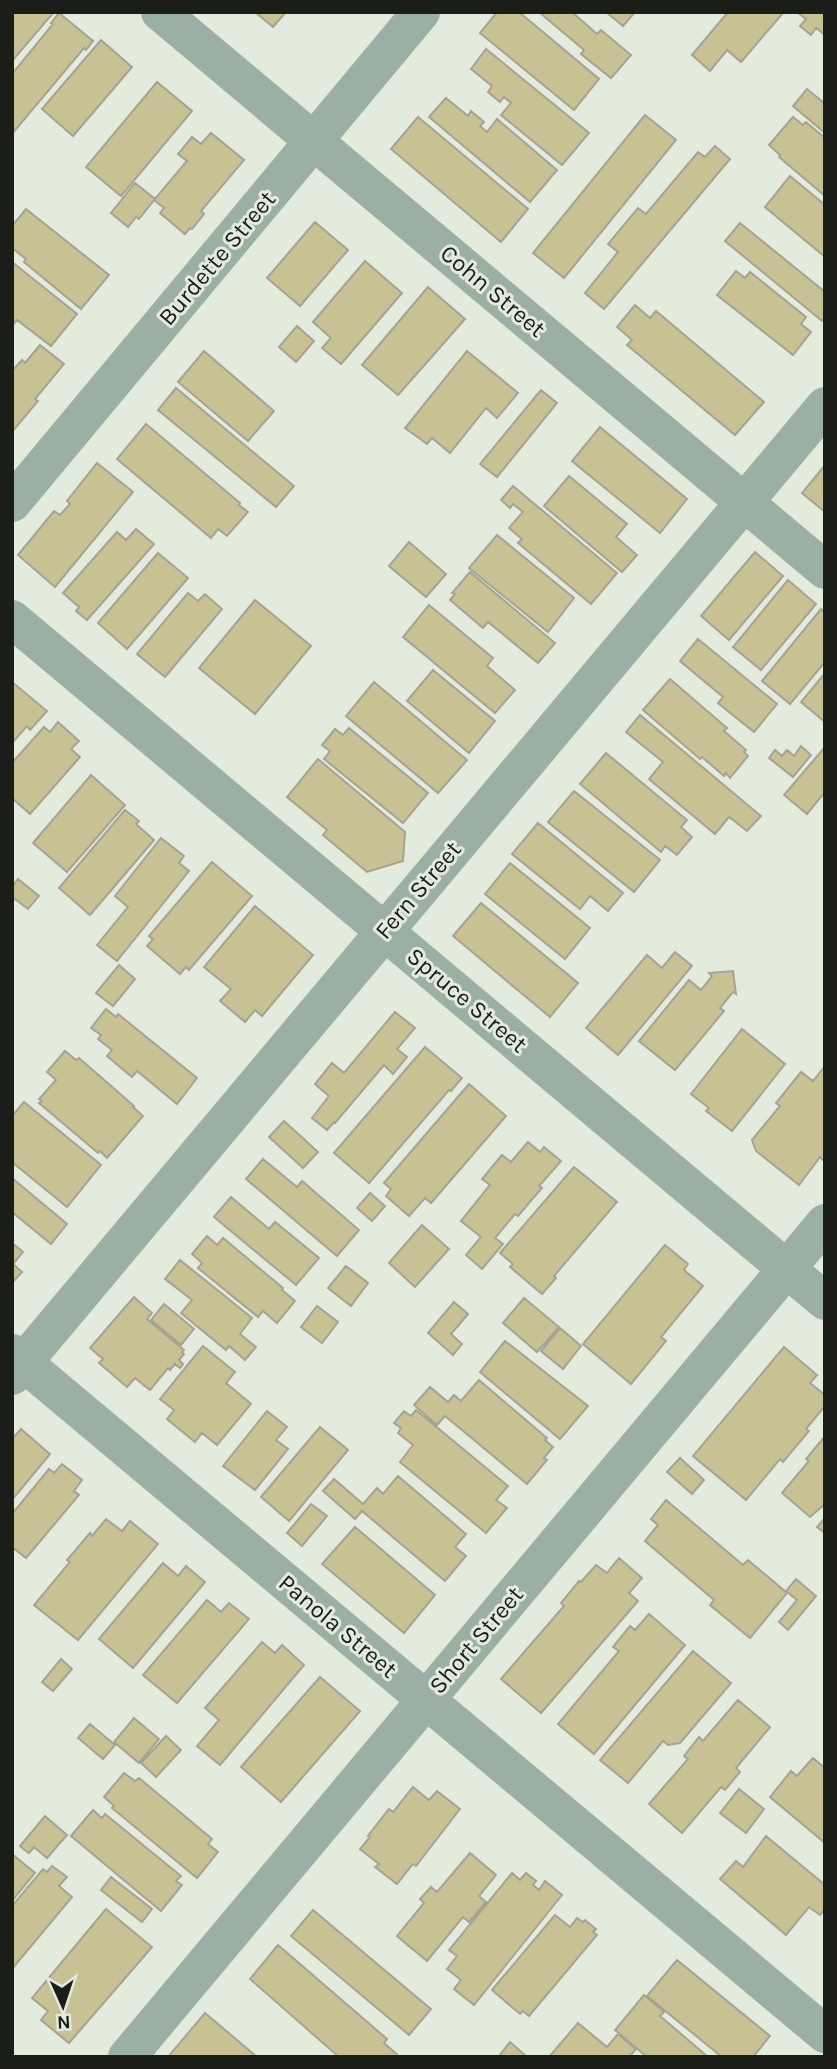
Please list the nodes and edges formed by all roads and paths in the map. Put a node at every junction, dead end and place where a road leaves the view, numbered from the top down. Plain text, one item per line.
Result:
1 (160, 12) edge
2 (421, 12) edge
3 (314, 141) junction
4 (825, 405) edge
5 (744, 502) junction
6 (12, 503) edge
7 (825, 570) edge
8 (12, 619) edge
9 (384, 931) junction
10 (825, 1223) edge
11 (787, 1269) junction
12 (825, 1301) edge
13 (16, 1364) edge
14 (426, 1700) junction
15 (825, 2034) edge
16 (127, 2057) edge

1 - 3 street, Cohn Street
2 - 3 street, Burdette Street
3 - 5 street, Cohn Street
3 - 6 street, Burdette Street
4 - 5 street, Fern Street
5 - 7 street, Cohn Street
5 - 9 street, Fern Street
8 - 9 street, Spruce Street
9 - 11 street, Spruce Street
9 - 13 street, Fern Street
10 - 11 street, Short Street
11 - 12 street, Spruce Street
11 - 14 street, Short Street
13 - 14 street, Panola Street
14 - 15 street, Panola Street
14 - 16 street, Short Street

